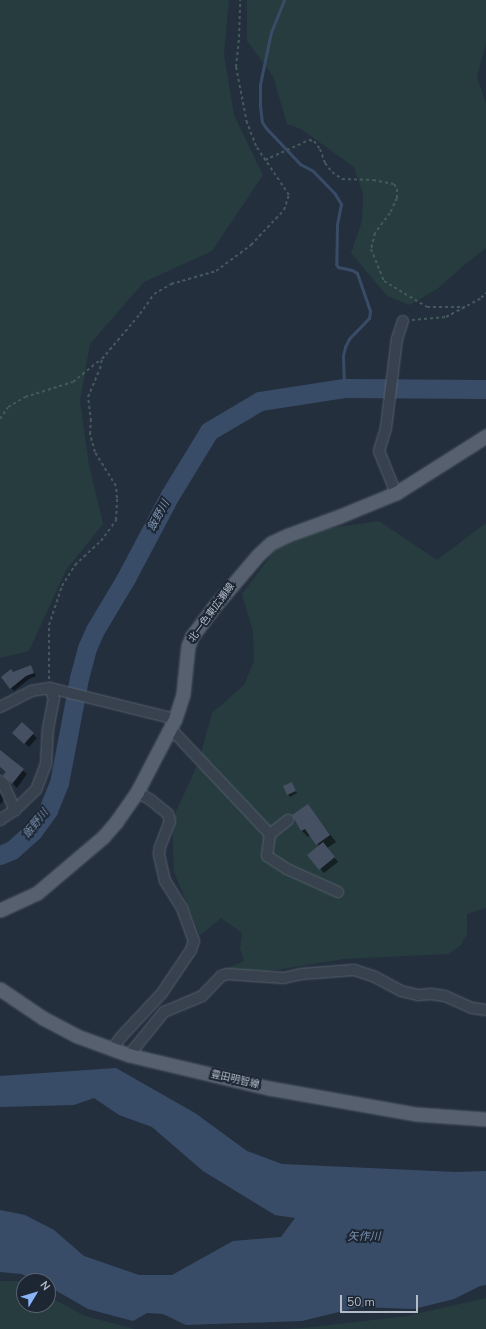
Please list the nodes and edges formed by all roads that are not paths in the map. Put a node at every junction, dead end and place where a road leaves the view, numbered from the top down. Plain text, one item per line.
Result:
1 (403, 320) road end
2 (486, 436) edge
3 (396, 493) junction
4 (50, 688) junction
5 (0, 707) edge
6 (173, 724) junction
7 (0, 781) edge
8 (137, 792) junction
9 (15, 810) junction
10 (0, 820) edge
11 (288, 820) dead end
12 (270, 834) junction
13 (338, 892) dead end
14 (0, 910) edge
15 (0, 989) edge
16 (486, 1010) edge
17 (112, 1049) junction
18 (129, 1055) junction
19 (486, 1119) edge

1 - 3 street
2 - 3 main road, 北一色東広瀬線
3 - 6 main road, 北一色東広瀬線
4 - 5 street
4 - 6 street
4 - 9 street
6 - 8 main road, 北一色東広瀬線
6 - 12 street
7 - 9 street
8 - 14 main road, 北一色東広瀬線
8 - 17 street
9 - 10 street
11 - 12 street
12 - 13 street
15 - 17 main road, 豊田明智線
16 - 18 street
17 - 18 main road, 豊田明智線
18 - 19 main road, 豊田明智線

